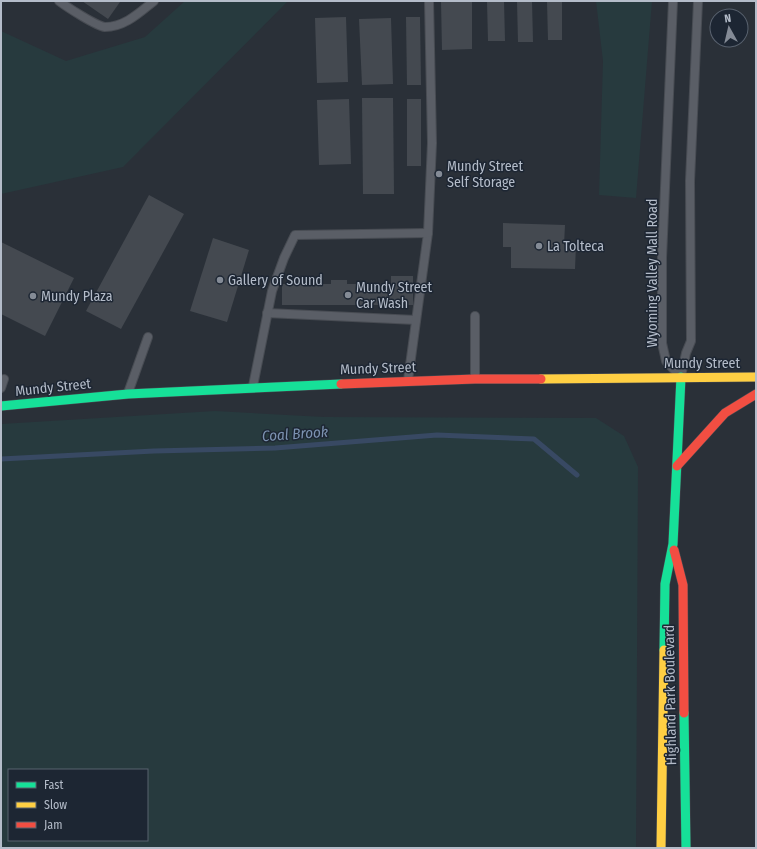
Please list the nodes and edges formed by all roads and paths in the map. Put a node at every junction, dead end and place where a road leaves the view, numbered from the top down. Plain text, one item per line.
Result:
1 (58, 1) edge
2 (154, 1) edge
3 (429, 1) edge
4 (673, 1) edge
5 (699, 1) edge
6 (428, 233) junction
7 (267, 313) junction
8 (475, 316) dead end
9 (416, 320) junction
10 (148, 337) dead end
11 (681, 377) junction
12 (756, 377) edge
13 (4, 379) dead end
14 (475, 379) junction
15 (408, 381) junction
16 (253, 387) junction
17 (1, 388) edge
18 (128, 394) junction
19 (756, 394) edge
20 (1, 406) edge
21 (677, 466) junction
22 (673, 544) junction
23 (661, 848) edge
24 (686, 848) edge

1 - 2 lane
3 - 6 lane
4 - 11 lane, Wyoming Valley Mall Road
5 - 11 lane
6 - 7 lane
6 - 9 lane
7 - 9 lane
7 - 16 lane
8 - 14 lane
9 - 15 lane
10 - 18 lane
11 - 12 main road, Mundy Street
11 - 14 main road, Mundy Street
11 - 21 main road, Highland Park Boulevard
13 - 17 lane
14 - 15 main road, Mundy Street
15 - 16 main road, Mundy Street
16 - 18 main road, Mundy Street
18 - 20 main road, Mundy Street
19 - 21 main road
21 - 22 main road, Highland Park Boulevard
22 - 23 main road, Highland Park Boulevard
22 - 24 main road, Highland Park Boulevard

